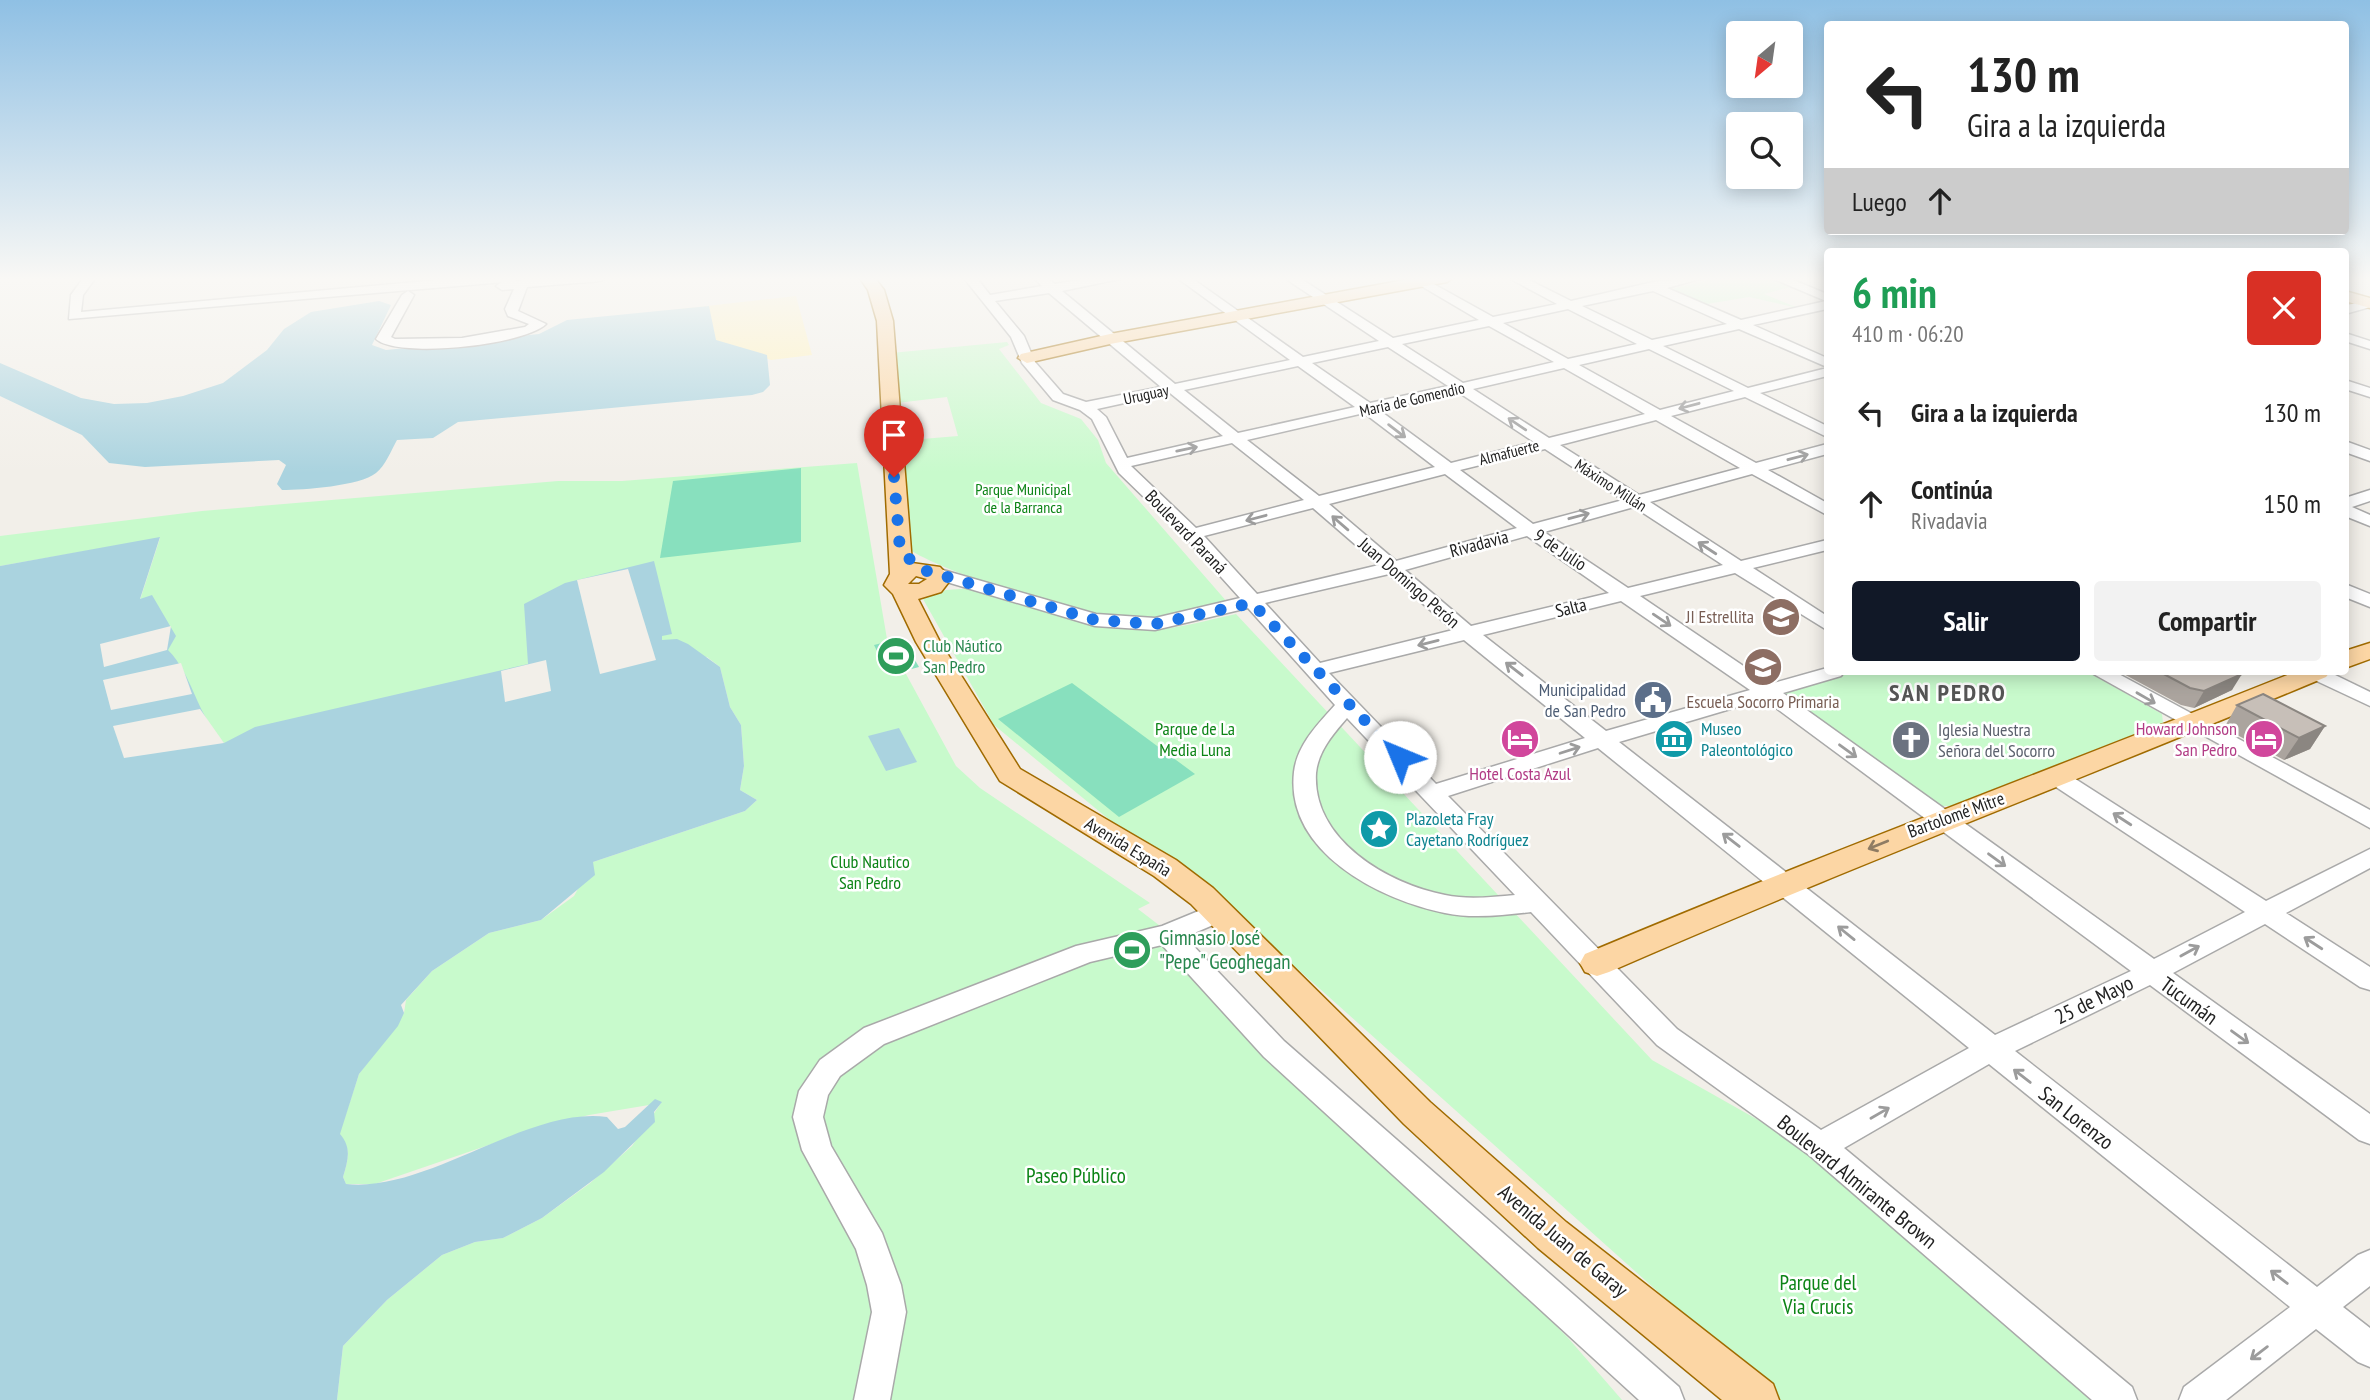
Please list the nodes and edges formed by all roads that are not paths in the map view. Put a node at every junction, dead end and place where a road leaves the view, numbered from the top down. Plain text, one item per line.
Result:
1 (386, 342) edge
2 (447, 342) edge
3 (886, 342) edge
4 (1018, 342) edge
5 (1082, 342) edge
6 (1114, 342) edge
7 (1273, 342) edge
8 (1395, 342) edge
9 (1530, 342) edge
10 (1645, 342) edge
11 (1661, 342) edge
12 (1780, 342) edge
13 (1392, 343) junction
14 (1650, 345) junction
15 (1026, 354) junction
16 (1301, 361) junction
17 (1824, 362) edge
18 (1568, 364) junction
19 (1824, 373) edge
20 (1171, 388) junction
21 (1463, 388) junction
22 (1744, 391) junction
23 (1085, 407) junction
24 (1368, 409) junction
25 (1657, 414) junction
26 (1824, 431) edge
27 (1234, 439) junction
28 (1546, 443) junction
29 (2349, 448) edge
30 (1824, 450) edge
31 (2370, 456) edge
32 (1120, 464) junction
33 (1446, 468) junction
34 (1755, 468) junction
35 (2370, 495) edge
36 (1634, 501) junction
37 (1316, 502) junction
38 (2349, 503) edge
39 (1824, 508) edge
40 (2349, 512) edge
41 (2370, 521) edge
42 (1530, 530) junction
43 (1192, 534) junction
44 (1824, 546) edge
45 (900, 550) joint
46 (1737, 567) junction
47 (1391, 568) junction
48 (917, 584) junction
49 (2349, 592) edge
50 (1626, 595) junction
51 (2370, 601) edge
52 (1252, 603) junction
53 (1824, 622) edge
54 (1468, 633) junction
55 (2370, 650) edge
56 (2349, 658) edge
57 (1315, 670) junction
58 (1824, 675) edge
59 (2105, 675) edge
60 (2308, 675) edge
61 (2321, 675) edge
62 (1766, 691) junction
63 (2370, 700) edge
64 (1347, 705) junction
65 (2193, 725) junction
66 (1604, 739) junction
67 (2058, 779) junction
68 (1434, 792) junction
69 (1942, 820) junction
70 (2370, 820) edge
71 (2370, 857) edge
72 (1785, 882) junction
73 (1535, 902) junction
74 (2263, 911) junction
75 (1218, 912) junction
76 (1167, 934) junction
77 (1597, 963) junction
78 (2151, 973) junction
79 (2370, 980) edge
80 (1990, 1051) junction
81 (1375, 1074) joint
82 (2370, 1131) edge
83 (1820, 1146) junction
84 (2370, 1266) edge
85 (2318, 1308) junction
86 (2370, 1350) edge
87 (872, 1400) edge
88 (1666, 1400) edge
89 (1757, 1400) edge
90 (2119, 1400) edge
91 (2197, 1400) edge

1 - 2 street
3 - 45 main road, Avenida España
4 - 15 street, Boulevard Paraná
5 - 15 main road
6 - 20 street, Juan Domingo Perón
7 - 16 street, 9 de Julio
8 - 13 street, Uruguay
9 - 18 street
10 - 14 street
11 - 14 street, María de Gomendio
12 - 17 street
13 - 16 street, Uruguay
13 - 21 street, Máximo Millán
14 - 18 street, María de Gomendio
14 - 22 street
15 - 23 street, Boulevard Paraná
16 - 20 street, Uruguay
16 - 24 street, 9 de Julio
18 - 21 street, María de Gomendio
18 - 25 street
19 - 22 street, Almafuerte
20 - 23 street, Uruguay
20 - 27 street, Juan Domingo Perón
21 - 24 street, María de Gomendio
28 -> 21 street, Máximo Millán
22 -> 25 street, Almafuerte
22 - 26 street
23 - 32 street, Boulevard Paraná
24 - 27 street, María de Gomendio
24 -> 33 street, 9 de Julio
25 - 28 street, Almafuerte
25 - 34 street
32 -> 27 street, María de Gomendio
27 - 37 street, Juan Domingo Perón
28 - 33 street, Almafuerte
28 - 36 street, Máximo Millán
29 - 31 street
34 -> 30 street, Rivadavia
32 - 43 street, Boulevard Paraná
33 - 37 street, Almafuerte
33 - 42 street, 9 de Julio
34 - 36 street, Rivadavia
34 - 39 street
35 - 38 street
42 -> 36 street, Rivadavia
46 -> 36 street, Máximo Millán
37 -> 43 street, Almafuerte
47 -> 37 street, Juan Domingo Perón
40 - 41 street
42 - 47 street, Rivadavia
42 - 50 street, 9 de Julio
43 - 52 street, Boulevard Paraná
44 - 46 street, Salta
45 - 48 main road, Avenida España
46 - 50 street, Salta
46 - 53 street, Máximo Millán
47 - 52 street, Rivadavia
47 - 54 street, Juan Domingo Perón
48 - 52 street, Rivadavia
48 - 75 main road, Avenida España
49 - 51 street
50 - 54 street, Salta
50 -> 62 street, 9 de Julio
52 - 57 street, Boulevard Paraná
54 -> 57 street, Salta
66 -> 54 street, Juan Domingo Perón
55 - 56 main road
57 - 64 street, Boulevard Paraná
58 - 62 street
59 -> 65 street
60 - 65 main road, Bartolomé Mitre
61 - 63 street
62 - 66 street
62 -> 69 street, 9 de Julio
64 - 68 street, Boulevard Paraná
64 - 73 street
65 - 67 main road, Bartolomé Mitre
65 - 70 street
68 -> 66 street
72 -> 66 street, Juan Domingo Perón
67 - 69 main road, Bartolomé Mitre
74 -> 67 street
68 - 73 street, Boulevard Paraná
69 -> 72 main road, Bartolomé Mitre
69 -> 78 street, Tucumán
71 - 74 street, 25 de Mayo
72 - 77 main road, Bartolomé Mitre
80 -> 72 street, San Lorenzo
73 - 77 street, Boulevard Paraná
78 -> 74 street, 25 de Mayo
79 -> 74 street
75 - 76 street
75 - 81 main road, Avenida España
76 - 87 street
76 - 88 street
77 - 83 street, Boulevard Almirante Brown
78 - 80 street, 25 de Mayo
78 -> 82 street, Tucumán
83 -> 80 street, 25 de Mayo
85 -> 80 street, San Lorenzo
81 - 89 main road, Avenida Juan de Garay
83 - 90 street, Boulevard Almirante Brown
84 - 85 street
85 - 86 street, San Lorenzo
85 -> 91 street

